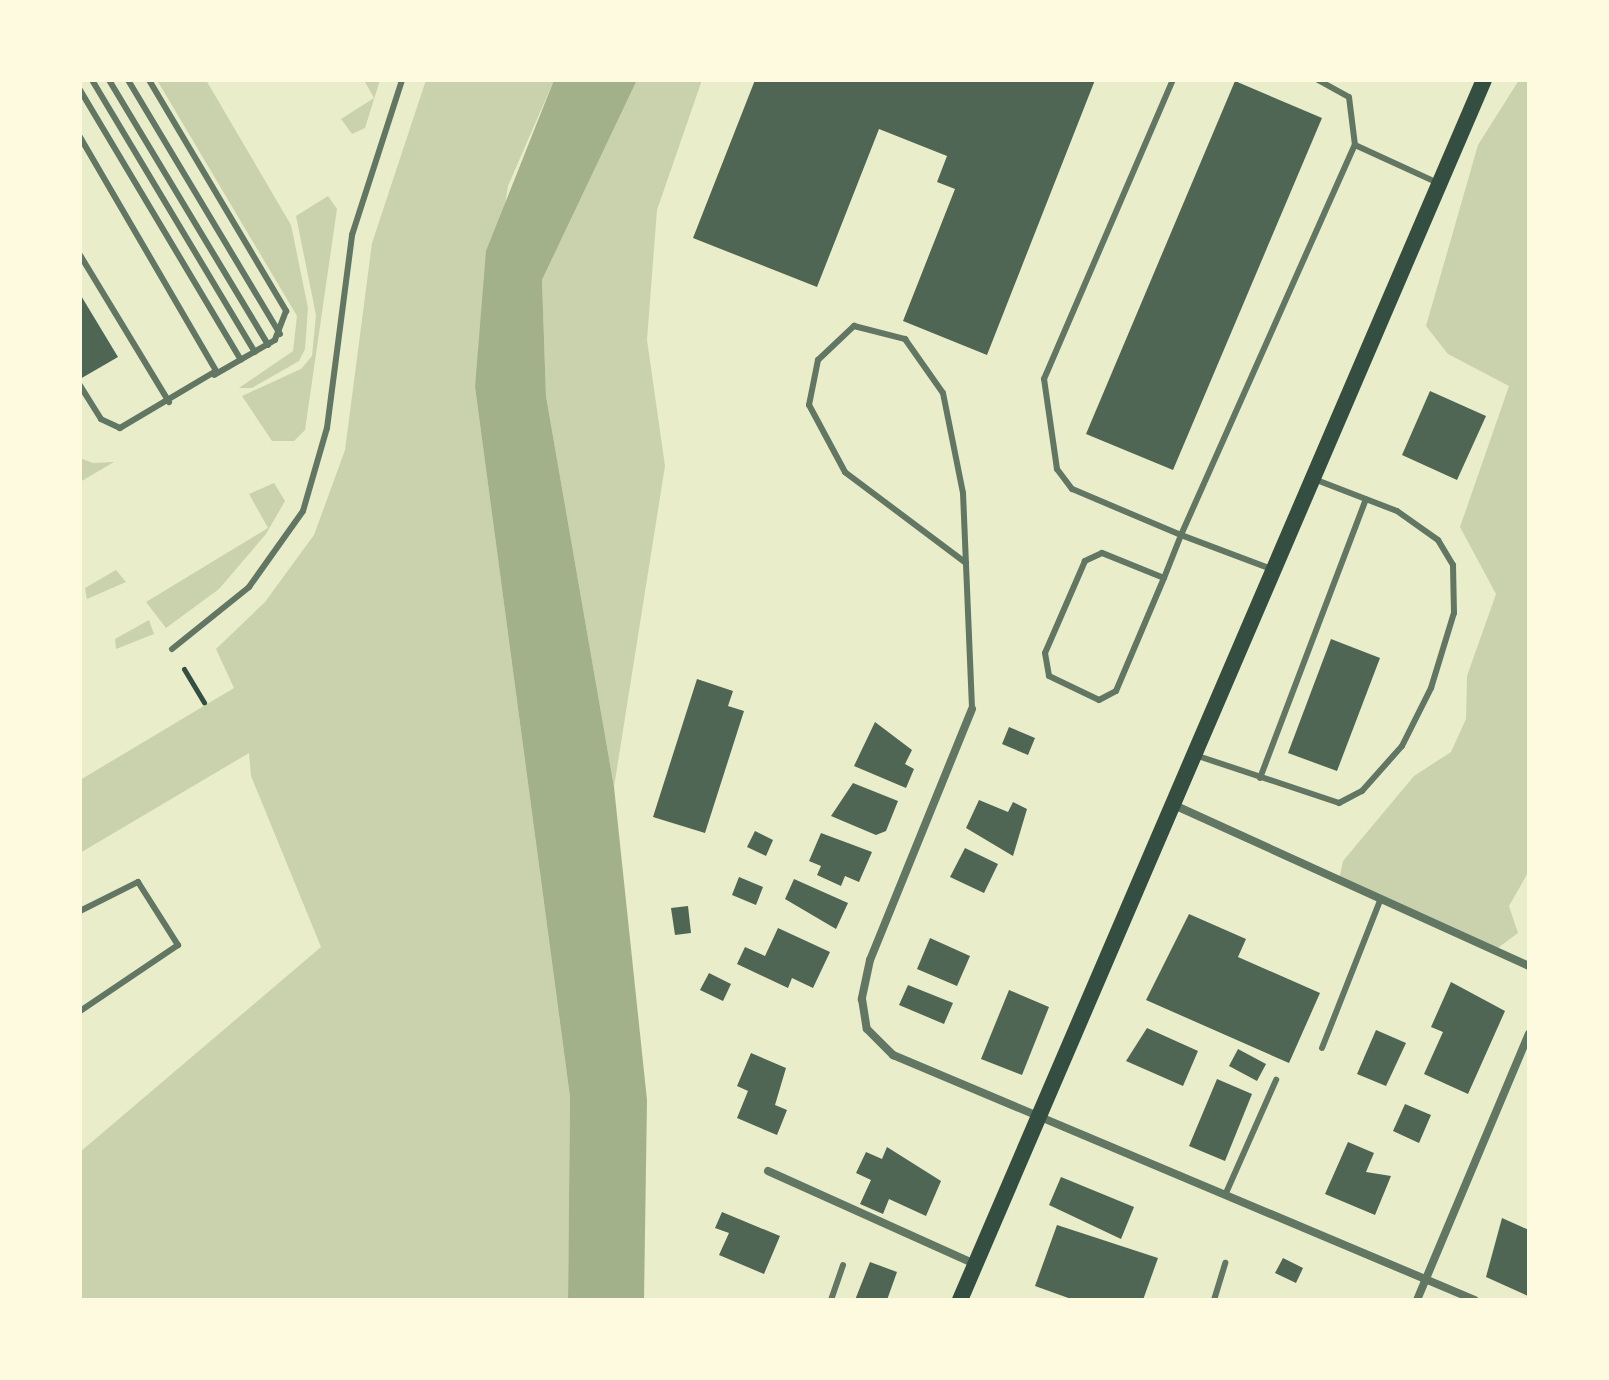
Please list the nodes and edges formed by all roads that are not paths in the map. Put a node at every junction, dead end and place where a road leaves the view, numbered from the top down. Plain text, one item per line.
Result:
1 (92, 80) edge
2 (109, 80) edge
3 (128, 80) edge
4 (149, 80) edge
5 (402, 80) edge
6 (1173, 80) edge
7 (1318, 80) edge
8 (1484, 80) edge
9 (80, 90) edge
10 (80, 137) edge
11 (1355, 145) junction
12 (1441, 184) junction
13 (80, 255) edge
14 (280, 334) junction
15 (268, 345) junction
16 (255, 352) junction
17 (241, 360) junction
18 (213, 375) junction
19 (80, 385) edge
20 (169, 402) junction
21 (1314, 479) junction
22 (1366, 499) junction
23 (1181, 535) junction
24 (966, 563) junction
25 (1275, 570) junction
26 (1164, 578) junction
27 (172, 649) dead end
28 (972, 709) joint
29 (1195, 755) junction
30 (1260, 778) junction
31 (1174, 805) junction
32 (1381, 898) junction
33 (80, 911) edge
34 (1529, 966) edge
35 (81, 1008) edge
36 (1529, 1034) edge
37 (1322, 1048) dead end
38 (1276, 1080) dead end
39 (1038, 1119) junction
40 (768, 1171) dead end
41 (1226, 1193) junction
42 (1225, 1263) dead end
43 (975, 1264) junction
44 (843, 1265) dead end
45 (1427, 1279) junction
46 (831, 1300) edge
47 (960, 1300) edge
48 (1214, 1300) edge
49 (1417, 1300) edge
50 (1475, 1300) edge

1 - 16 lane
2 - 15 lane
3 - 14 lane
4 - 14 lane
5 - 27 lane
6 - 23 lane
7 - 11 lane
8 - 12 main road
9 - 17 lane
10 - 18 lane
11 - 12 lane
11 - 23 lane
12 - 21 main road
13 - 20 lane
14 - 15 lane
15 - 16 lane
16 - 17 lane
17 - 18 lane
18 - 20 lane
19 - 20 lane
21 - 22 lane
21 - 25 main road
22 - 30 lane
22 - 30 lane
23 - 25 lane
23 - 26 lane
24 - 24 lane
24 - 28 lane
25 - 29 main road
26 - 26 lane
28 - 39 street
29 - 30 lane
29 - 31 main road
31 - 32 street
31 - 39 main road
32 - 34 street
32 - 37 lane
33 - 35 lane
36 - 45 street
38 - 41 lane
39 - 41 street
39 - 43 main road
40 - 43 street
41 - 45 street
42 - 48 lane
43 - 47 main road
44 - 46 lane
45 - 49 street
45 - 50 street

